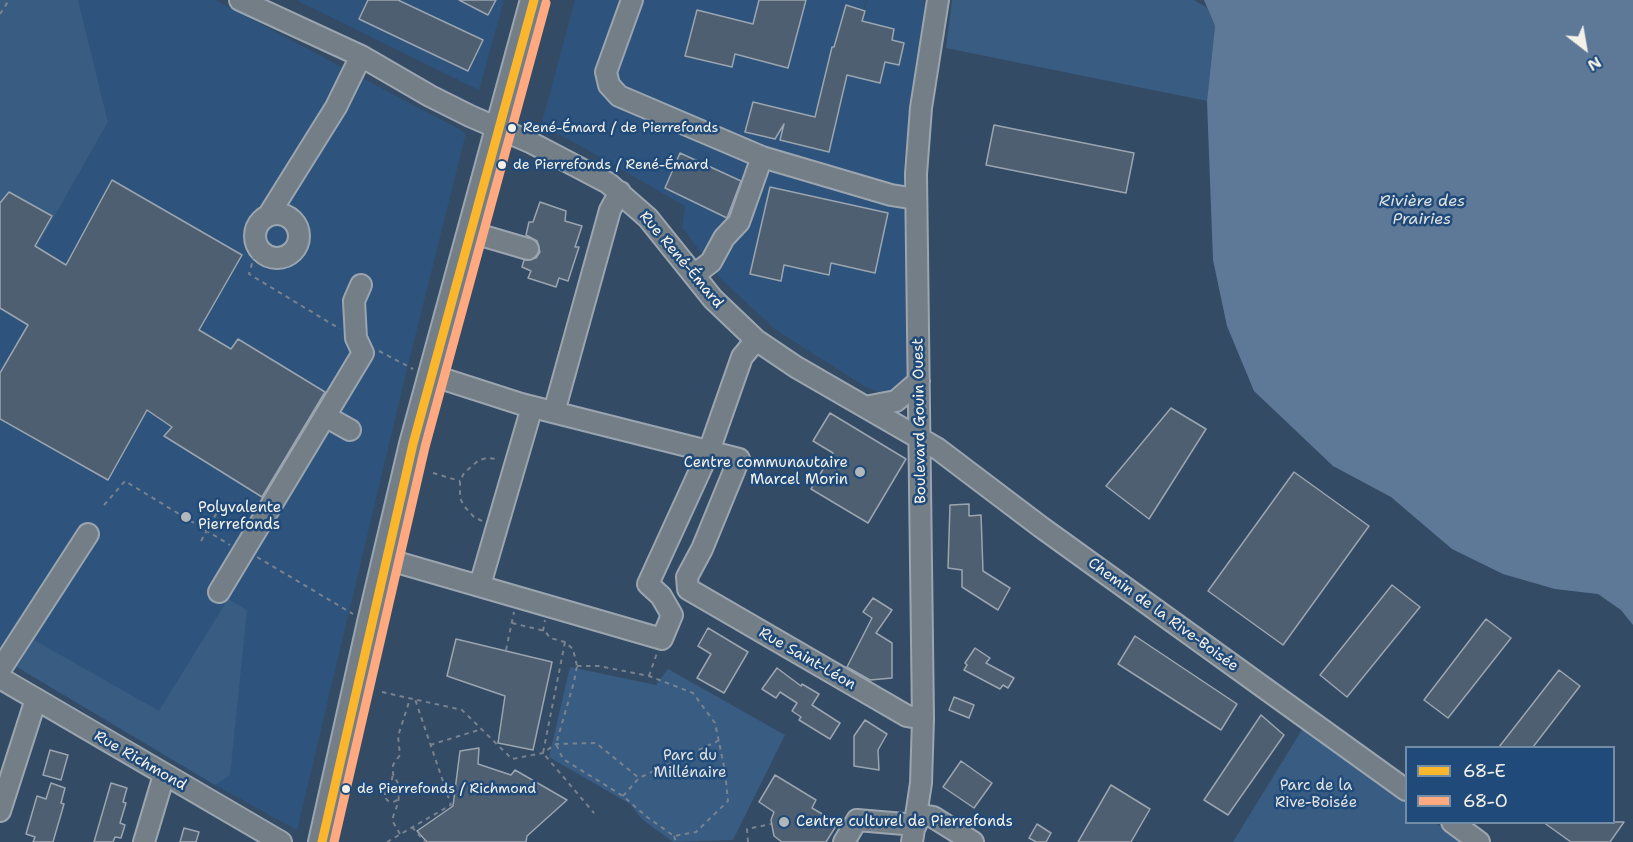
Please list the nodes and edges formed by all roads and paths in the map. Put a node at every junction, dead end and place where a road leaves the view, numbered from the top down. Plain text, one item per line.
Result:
1 (9, 0) edge
2 (240, 0) edge
3 (534, 0) edge
4 (633, 0) edge
5 (938, 0) edge
6 (0, 14) edge
7 (361, 56) junction
8 (498, 129) junction
9 (762, 158) junction
10 (620, 192) junction
11 (916, 199) junction
12 (268, 216) junction
13 (470, 232) junction
14 (257, 246) junction
15 (528, 249) dead end
16 (694, 275) junction
17 (361, 285) dead end
18 (356, 338) junction
19 (756, 340) junction
20 (422, 372) junction
21 (919, 381) junction
22 (532, 406) junction
23 (865, 407) junction
24 (554, 412) junction
25 (325, 416) junction
26 (350, 430) dead end
27 (920, 439) junction
28 (709, 451) junction
29 (497, 459) dead end
30 (433, 473) dead end
31 (460, 481) junction
32 (104, 505) dead end
33 (220, 507) dead end
34 (485, 522) dead end
35 (206, 531) junction
36 (88, 534) dead end
37 (201, 541) dead end
38 (238, 550) dead end
39 (252, 554) dead end
40 (386, 559) junction
41 (480, 585) junction
42 (219, 592) dead end
43 (515, 608) dead end
44 (353, 614) dead end
45 (512, 623) junction
46 (565, 642) junction
47 (506, 650) dead end
48 (656, 657) dead end
49 (577, 666) junction
50 (0, 670) edge
51 (649, 676) junction
52 (0, 678) edge
53 (382, 692) dead end
54 (410, 698) junction
55 (36, 699) junction
56 (414, 699) junction
57 (923, 719) junction
58 (482, 729) junction
59 (720, 740) junction
60 (556, 744) junction
61 (430, 745) junction
62 (543, 753) junction
63 (393, 774) junction
64 (164, 775) junction
65 (639, 778) junction
66 (390, 789) junction
67 (1405, 789) edge
68 (400, 795) junction
69 (623, 796) junction
70 (0, 811) edge
71 (594, 813) dead end
72 (771, 824) dead end
73 (1455, 824) edge
74 (412, 827) junction
75 (915, 827) edge
76 (400, 834) junction
77 (674, 836) junction
78 (144, 842) edge
79 (281, 842) edge
80 (322, 842) edge
81 (387, 842) edge
82 (425, 842) edge
83 (676, 842) edge
84 (748, 842) edge
85 (844, 842) edge
86 (973, 842) edge
87 (1479, 842) edge

1 - 6 path
2 - 7 street, Rue René-Émard
3 - 8 main road
4 - 9 street
5 - 11 street, Boulevard Gouin Ouest
7 - 8 street, Rue René-Émard
7 - 12 street
8 - 10 street, Rue René-Émard
8 - 13 main road
9 - 11 street
9 - 16 street
10 - 16 street, Rue René-Émard
10 - 24 street
11 - 21 street, Boulevard Gouin Ouest
12 - 14 street
12 - 14 street
13 - 15 street
13 - 20 main road
14 - 18 path
16 - 19 street, Rue René-Émard
17 - 18 street
18 - 20 path
18 - 25 street
19 - 23 street, Rue René-Émard
19 - 28 street
20 - 22 street
20 - 40 main road
21 - 23 street
21 - 27 street, Boulevard Gouin Ouest
22 - 24 street
22 - 41 street
23 - 27 street, Rue René-Émard
24 - 28 street
25 - 26 street
25 - 42 street
27 - 57 street, Boulevard Gouin Ouest
27 - 67 street, Chemin de la Rive-Boisée
28 - 41 street
28 - 57 street, Rue Saint-Léon
29 - 31 path
30 - 31 path
31 - 34 path
32 - 35 path
33 - 35 path
35 - 37 path
35 - 38 path
36 - 50 street
39 - 44 path
40 - 41 street
40 - 80 main road
43 - 45 path
45 - 46 path
45 - 47 path
46 - 49 path
46 - 62 path
48 - 51 path
49 - 51 path
49 - 60 path
51 - 59 path
52 - 55 street, Rue Richmond
53 - 54 path
54 - 56 path
54 - 63 path
55 - 64 street, Rue Richmond
55 - 70 street
56 - 58 path
56 - 61 path
57 - 75 street, Boulevard Gouin Ouest
58 - 61 path
58 - 62 path
59 - 65 path
59 - 77 path
60 - 62 path
60 - 65 path
60 - 69 path
61 - 74 path
62 - 71 path
63 - 66 path
63 - 68 path
64 - 78 street
64 - 79 street, Rue Richmond
65 - 69 path
66 - 68 path
66 - 68 path
68 - 76 path
69 - 77 path
72 - 84 path
73 - 87 street
74 - 76 path
74 - 82 path
75 - 85 street
75 - 86 street
76 - 81 path
77 - 83 path

